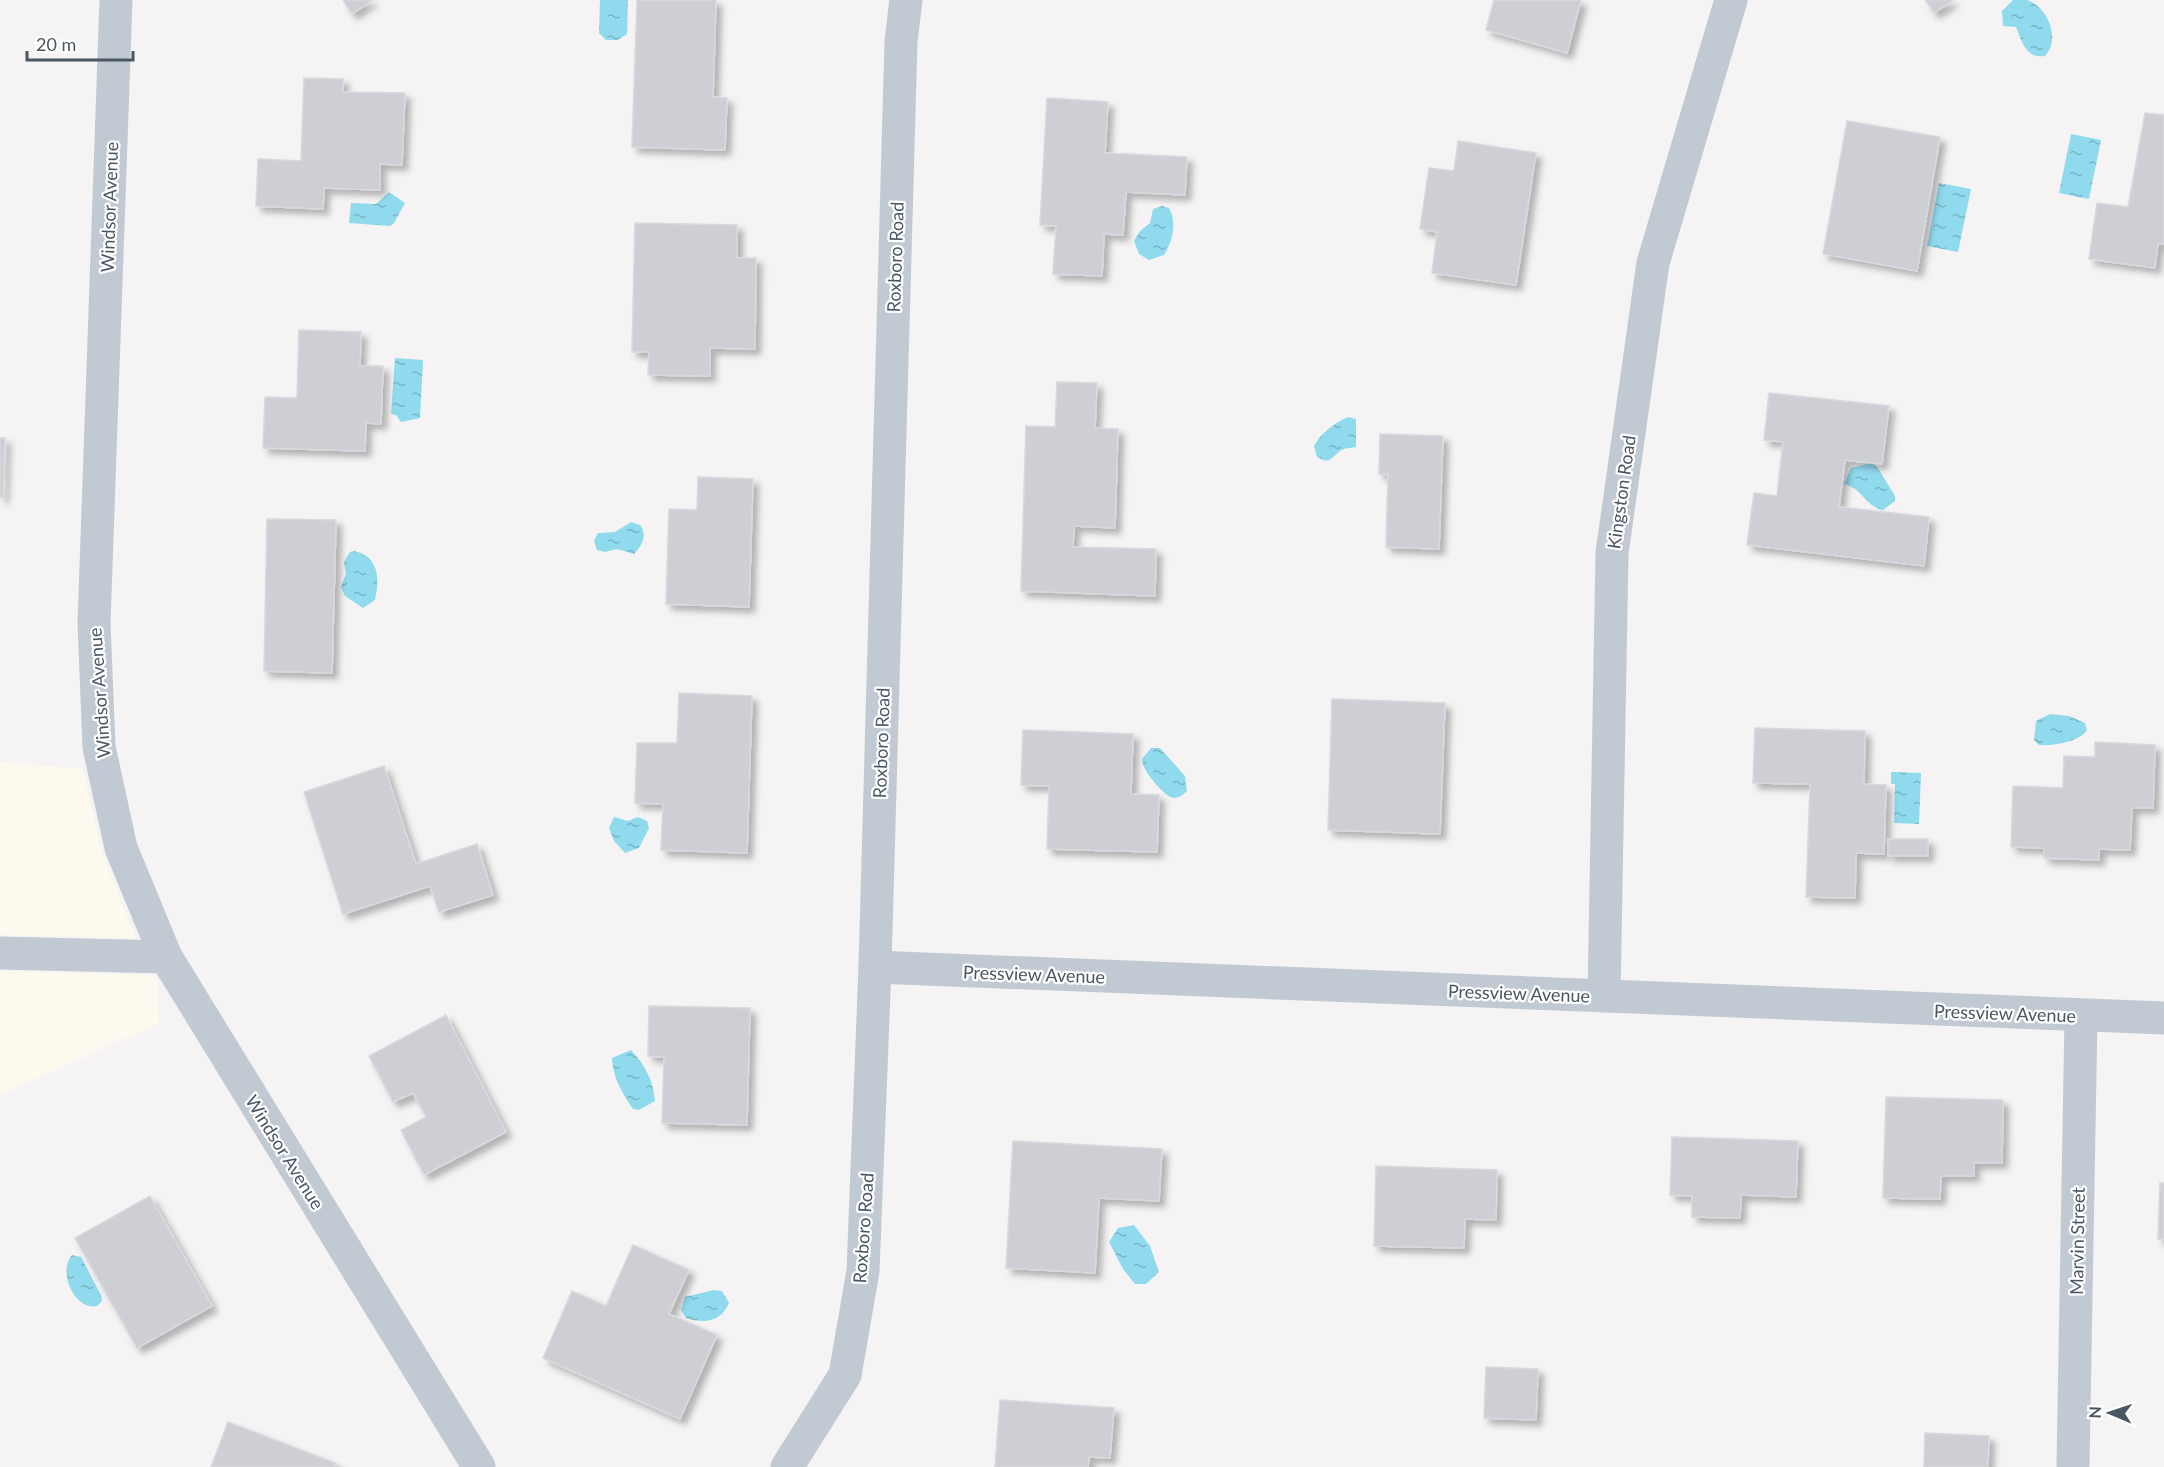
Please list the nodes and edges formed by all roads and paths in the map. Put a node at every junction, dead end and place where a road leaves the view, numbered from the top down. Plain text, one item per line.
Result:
1 (116, 0) edge
2 (906, 0) edge
3 (1731, 0) edge
4 (0, 953) edge
5 (166, 957) junction
6 (875, 967) junction
7 (1604, 996) junction
8 (2081, 1016) junction
9 (2164, 1018) edge
10 (479, 1467) edge
11 (787, 1467) edge
12 (2073, 1467) edge

1 - 5 street, Windsor Avenue
2 - 6 street, Roxboro Road
3 - 7 street, Kingston Road
4 - 5 street
5 - 10 street, Windsor Avenue
6 - 7 street, Pressview Avenue
6 - 11 street, Roxboro Road
7 - 8 street, Pressview Avenue
8 - 9 street, Pressview Avenue
8 - 12 street, Marvin Street

